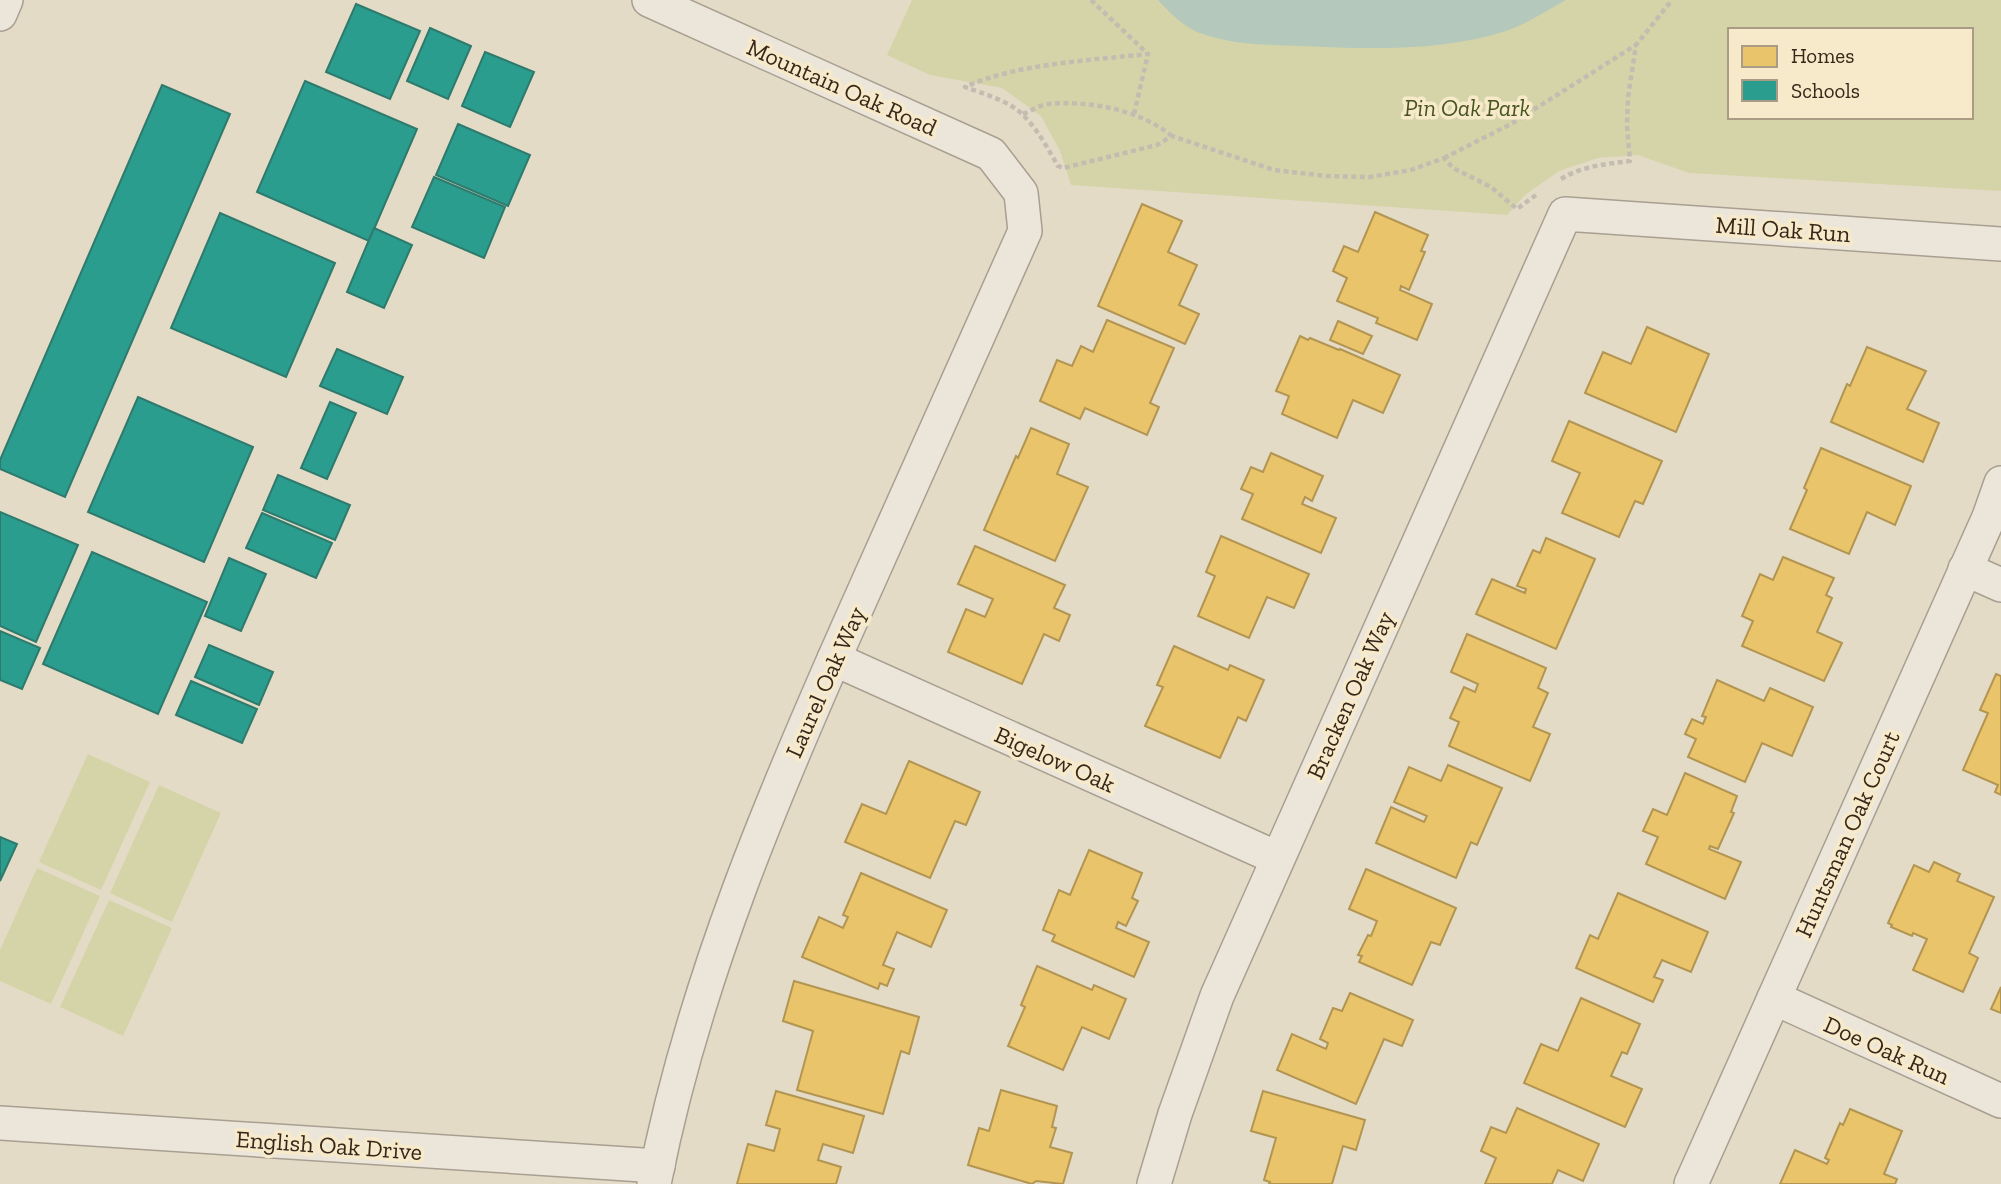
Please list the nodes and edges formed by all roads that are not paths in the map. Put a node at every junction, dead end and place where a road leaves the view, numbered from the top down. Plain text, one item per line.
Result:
1 (6, 0) edge
2 (649, 0) edge
3 (0, 14) edge
4 (1021, 193) joint
5 (1565, 214) joint
6 (2001, 244) edge
7 (2001, 483) edge
8 (1965, 569) junction
9 (2001, 585) edge
10 (834, 659) junction
11 (1277, 858) junction
12 (1774, 998) junction
13 (2001, 1101) edge
14 (0, 1123) edge
15 (656, 1175) edge
16 (1154, 1184) edge
17 (1691, 1184) edge

1 - 3 street
2 - 4 street, Mountain Oak Road
4 - 10 street, Laurel Oak Way
5 - 6 street, Mill Oak Run
5 - 11 street, Bracken Oak Way
7 - 8 street, Huntsman Oak Court
8 - 9 street
8 - 12 street, Huntsman Oak Court
10 - 11 street, Bigelow Oak
10 - 15 street, Laurel Oak Way
11 - 16 street, Bracken Oak Way
12 - 13 street, Doe Oak Run
12 - 17 street, Huntsman Oak Court
14 - 15 street, English Oak Drive

